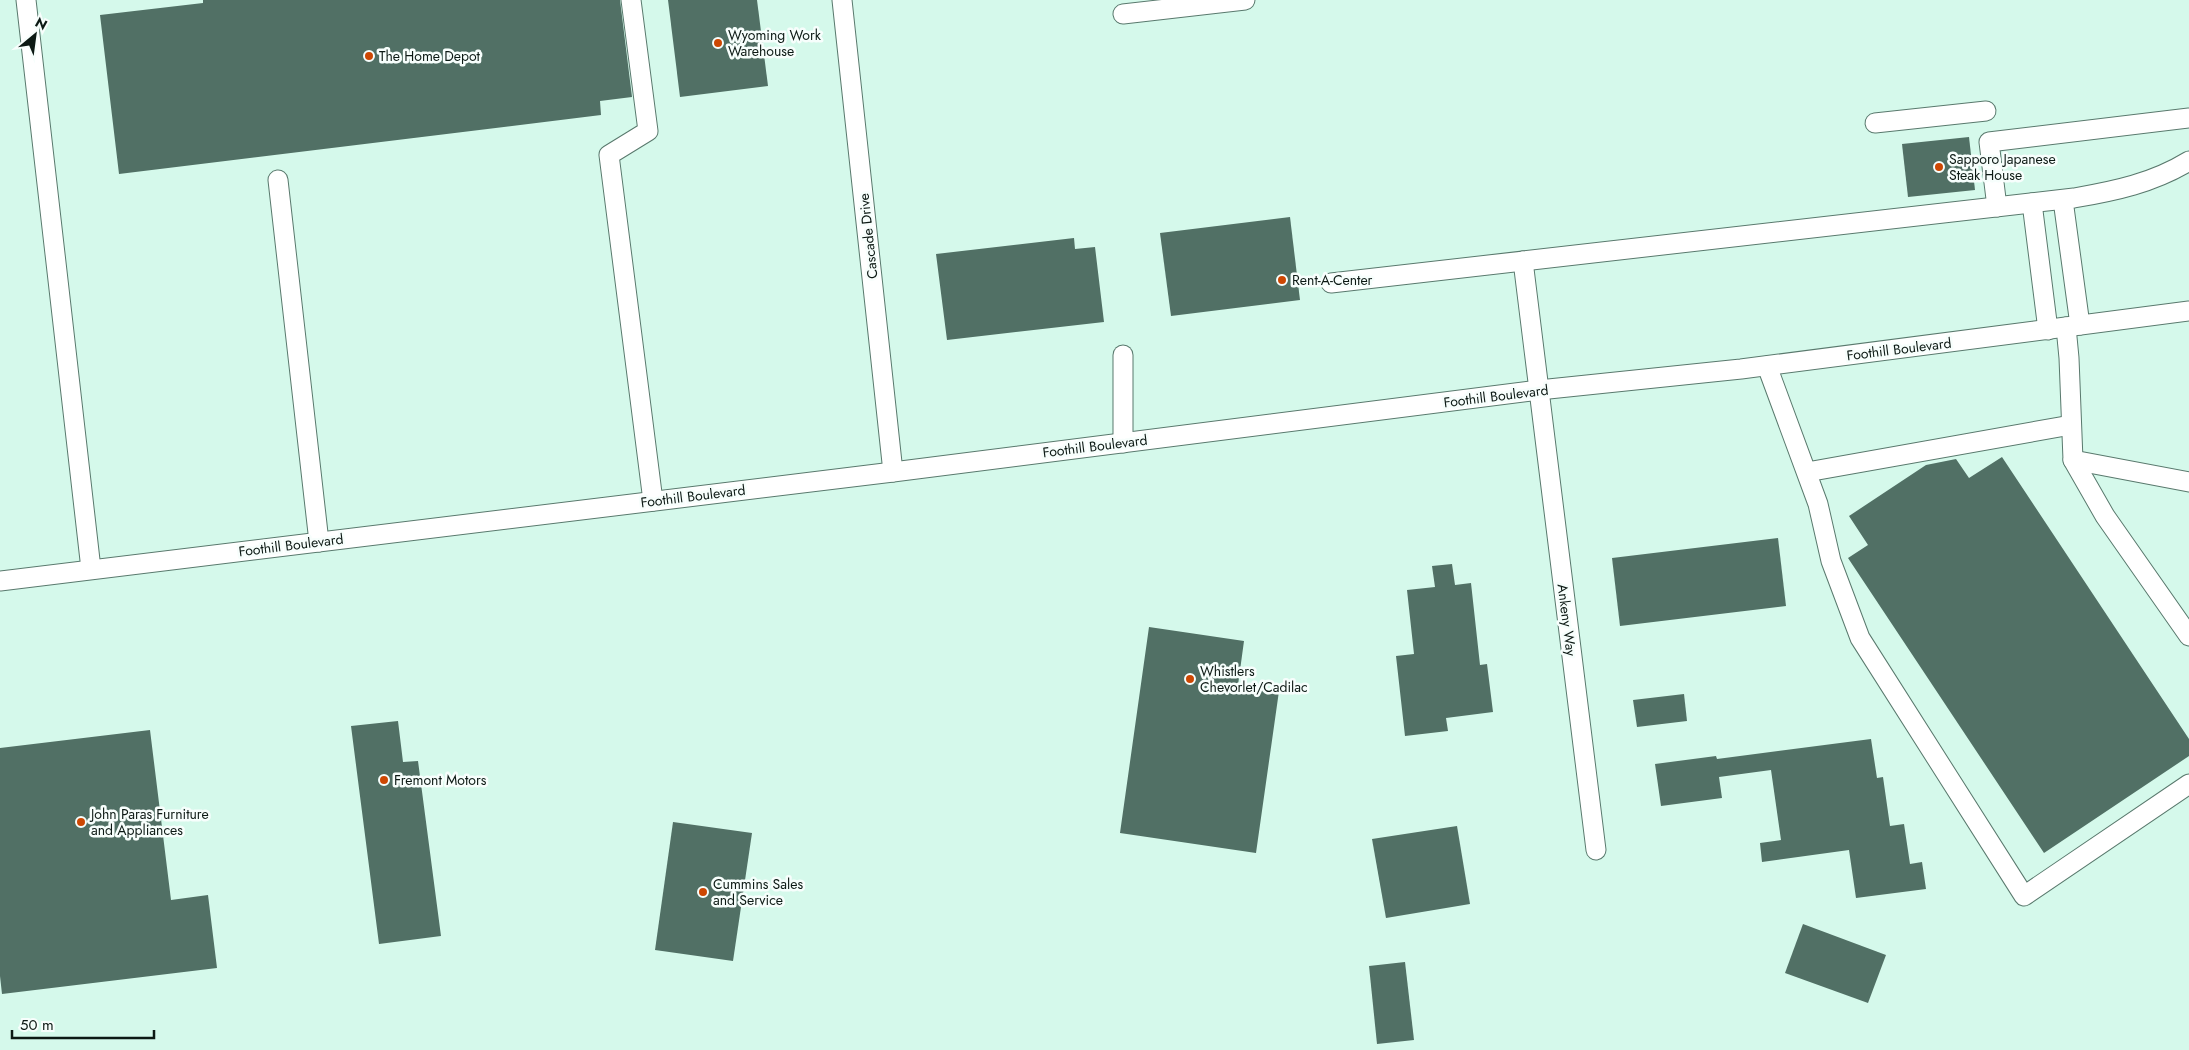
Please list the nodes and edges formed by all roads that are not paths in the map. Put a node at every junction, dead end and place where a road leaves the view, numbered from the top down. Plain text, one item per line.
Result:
1 (26, 0) edge
2 (632, 0) edge
3 (842, 0) edge
4 (1245, 0) edge
5 (1123, 14) dead end
6 (1986, 111) dead end
7 (2189, 118) edge
8 (1875, 123) dead end
9 (2189, 161) edge
10 (278, 180) dead end
11 (2063, 200) junction
12 (2032, 203) junction
13 (1997, 207) junction
14 (1522, 261) junction
15 (1331, 283) dead end
16 (2189, 312) edge
17 (2065, 328) junction
18 (1123, 355) dead end
19 (1767, 366) junction
20 (1539, 390) junction
21 (2072, 425) junction
22 (1123, 443) junction
23 (2073, 460) junction
24 (893, 472) junction
25 (1807, 472) junction
26 (2189, 482) edge
27 (653, 501) junction
28 (319, 542) junction
29 (91, 570) junction
30 (0, 581) edge
31 (2189, 636) edge
32 (2189, 784) edge
33 (1596, 850) dead end

1 - 29 street
2 - 27 street
3 - 24 street, Cascade Drive
4 - 5 street
6 - 8 street
7 - 13 street
9 - 11 street
10 - 28 street
11 - 12 street
11 - 17 street
12 - 13 street
12 - 17 street
13 - 14 street
14 - 15 street
14 - 20 street, Ankeny Way
16 - 17 street, Foothill Boulevard
17 - 19 street, Foothill Boulevard
17 - 21 street
18 - 22 street
19 - 20 street, Foothill Boulevard
19 - 25 street
20 - 22 street, Foothill Boulevard
20 - 33 street, Ankeny Way
21 - 23 street
21 - 25 street
22 - 24 street, Foothill Boulevard
23 - 26 street
23 - 31 street
24 - 27 street, Foothill Boulevard
25 - 32 street
27 - 28 street, Foothill Boulevard
28 - 29 street, Foothill Boulevard
29 - 30 street, Foothill Boulevard

